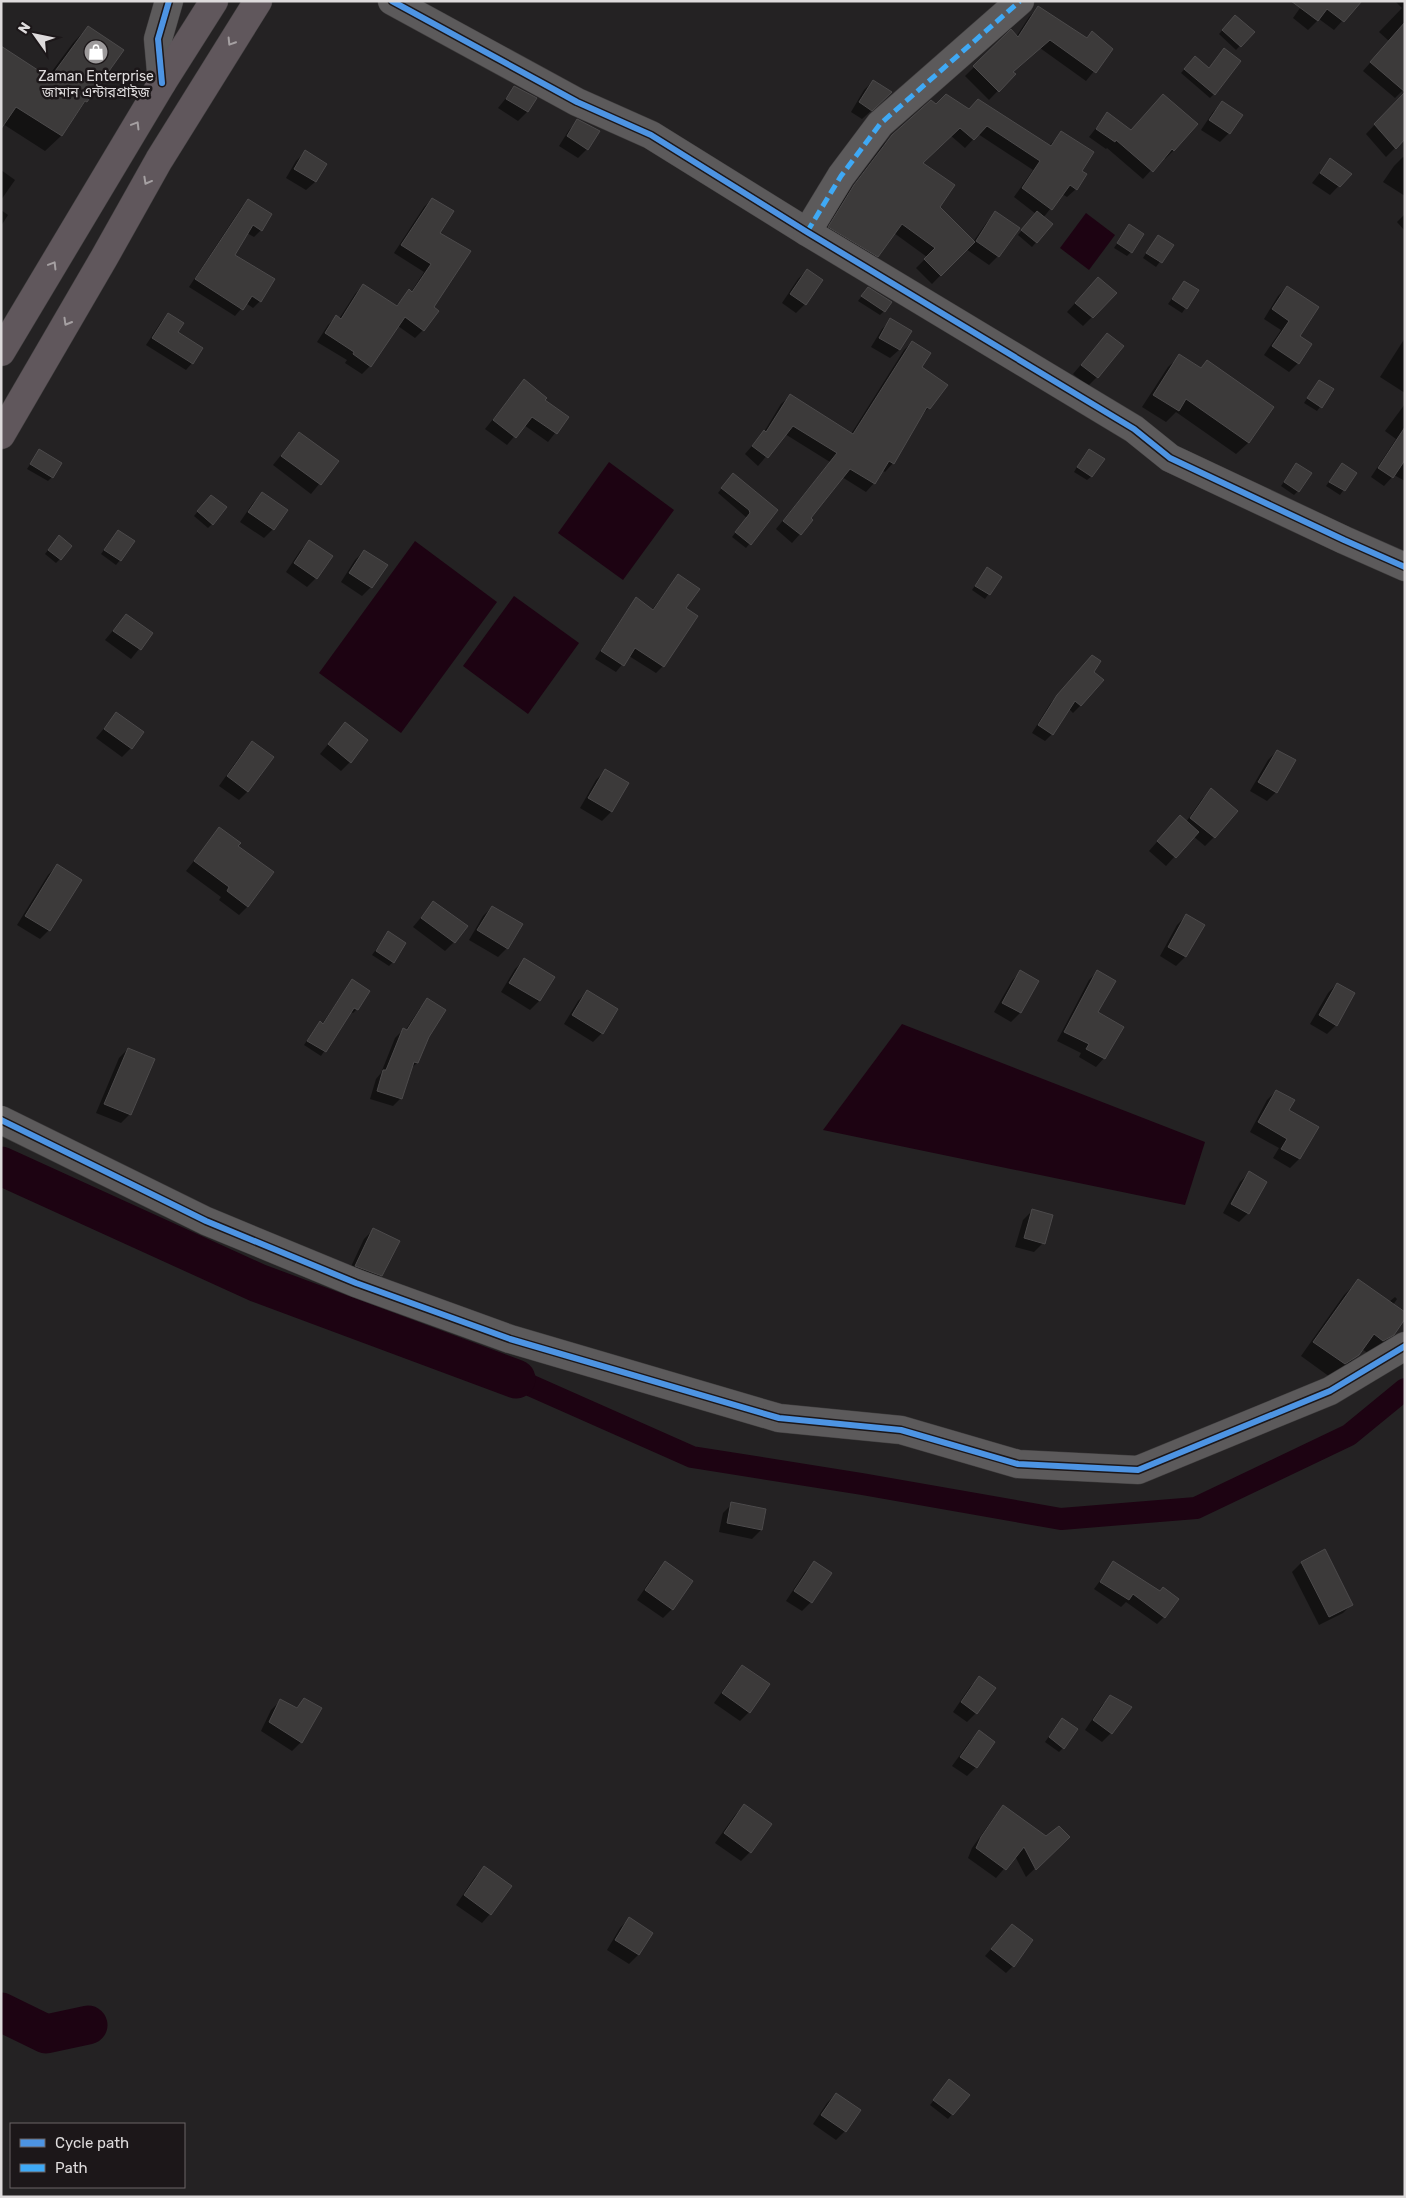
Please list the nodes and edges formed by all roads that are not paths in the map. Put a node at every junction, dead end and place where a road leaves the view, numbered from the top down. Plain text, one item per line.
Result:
1 (169, 1) edge
2 (214, 1) edge
3 (392, 1) edge
4 (1020, 1) edge
5 (258, 2) edge
6 (162, 83) junction
7 (807, 232) junction
8 (1, 352) edge
9 (1, 435) edge
10 (1405, 567) edge
11 (1, 1120) edge
12 (1405, 1346) edge

1 - 6 street
2 - 6 highway
3 - 7 street
4 - 7 street
5 -> 9 highway
8 -> 6 highway
7 - 10 street
11 - 12 street

